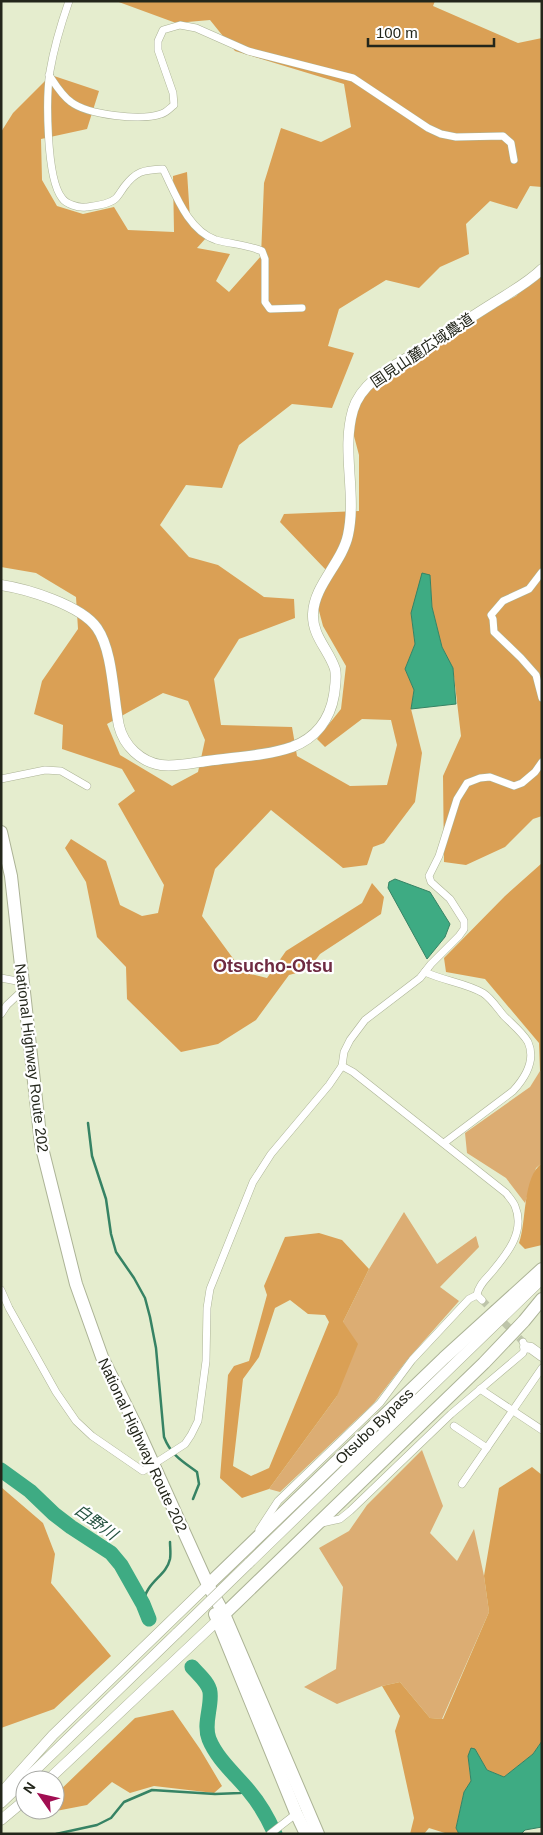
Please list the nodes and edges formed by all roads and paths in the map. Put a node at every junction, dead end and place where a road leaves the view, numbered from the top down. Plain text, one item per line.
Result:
1 (69, 1) edge
2 (49, 75) junction
3 (514, 160) dead end
4 (542, 269) edge
5 (302, 308) dead end
6 (542, 572) edge
7 (1, 585) edge
8 (542, 698) edge
9 (542, 762) edge
10 (1, 780) edge
11 (87, 786) dead end
12 (1, 832) edge
13 (425, 972) junction
14 (1, 978) edge
15 (23, 986) junction
16 (1, 1014) edge
17 (342, 1066) junction
18 (444, 1143) junction
19 (542, 1269) edge
20 (542, 1279) edge
21 (1, 1290) edge
22 (542, 1299) edge
23 (524, 1344) joint
24 (542, 1356) edge
25 (542, 1368) edge
26 (480, 1389) junction
27 (512, 1411) junction
28 (454, 1426) dead end
29 (542, 1430) edge
30 (487, 1448) junction
31 (153, 1465) junction
32 (462, 1484) dead end
33 (317, 1524) junction
34 (250, 1545) junction
35 (208, 1585) junction
36 (221, 1617) junction
37 (35, 1770) edge
38 (59, 1770) edge
39 (15, 1790) edge
40 (1, 1793) edge
41 (1, 1805) edge
42 (15, 1808) edge
43 (300, 1810) junction
44 (1, 1820) edge
45 (270, 1834) edge
46 (306, 1834) edge
47 (318, 1834) edge

1 - 2 street
2 - 3 street
2 - 5 street
4 - 7 street, 国見山麓広域農道
6 - 8 street
9 - 13 street
10 - 11 street
12 - 15 highway, National Highway Route 202
13 - 17 street
13 - 18 street
14 - 15 street
15 - 16 street
15 - 31 highway, National Highway Route 202
17 - 18 street
17 - 31 street
18 - 34 street
19 - 34 highway, Otsubo Bypass
20 - 37 street, bridge
21 - 31 street
22 - 33 highway, Otsubo Bypass
23 - 24 street
23 - 26 street
25 - 27 street
26 - 27 street
26 - 33 street
27 - 29 street
27 - 30 street
28 - 30 street
30 - 32 street
31 - 35 highway, National Highway Route 202
33 - 36 highway, Otsubo Bypass
34 - 35 highway, Otsubo Bypass
35 - 36 highway, National Highway Route 202
35 - 40 street
36 - 38 street
36 - 43 highway, National Highway Route 202
39 - 41 street
42 - 44 street
43 - 45 street
43 - 46 highway, National Highway Route 202
43 - 47 highway, National Highway Route 202

